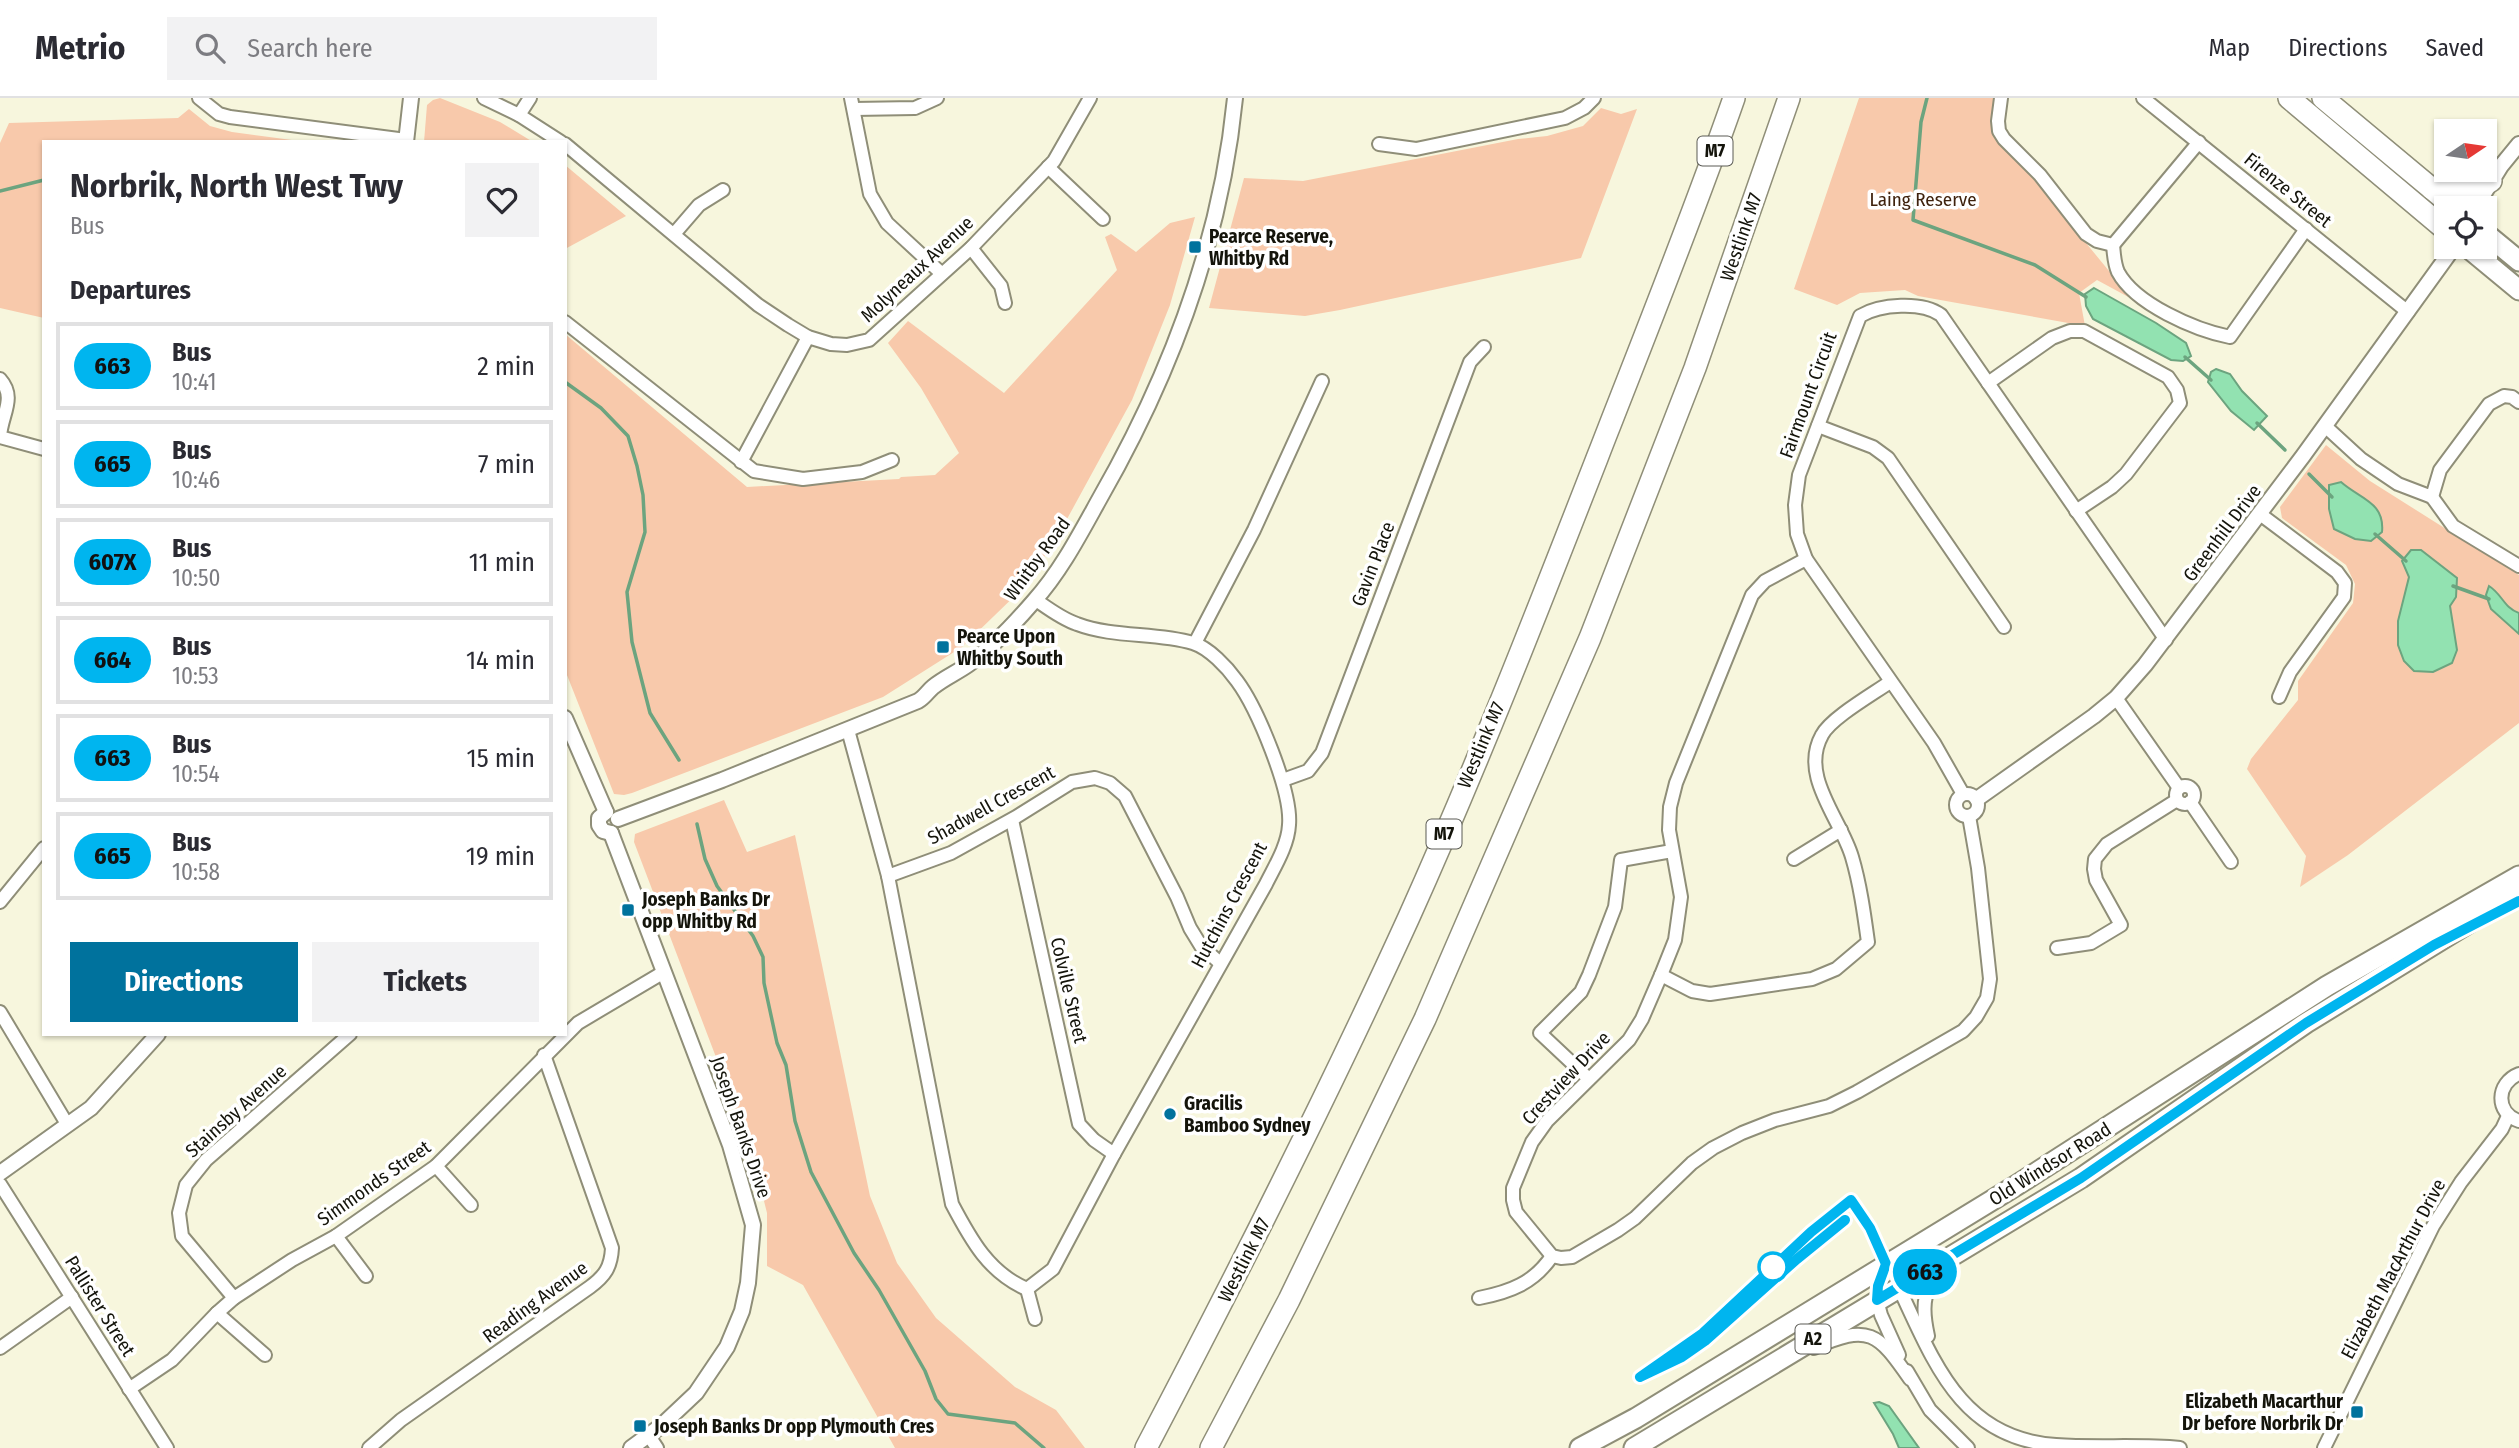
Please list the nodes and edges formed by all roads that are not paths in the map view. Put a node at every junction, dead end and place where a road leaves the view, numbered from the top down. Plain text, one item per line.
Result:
1 (199, 98) edge
2 (411, 98) edge
3 (484, 98) edge
4 (530, 98) edge
5 (937, 98) edge
6 (1090, 98) edge
7 (1235, 98) edge
8 (1594, 98) edge
9 (2001, 98) edge
10 (2143, 98) edge
11 (2289, 98) edge
12 (2323, 98) edge
13 (1733, 99) edge
14 (853, 103) edge
15 (1786, 107) edge
16 (519, 115) junction
17 (399, 140) edge
18 (406, 140) edge
19 (558, 140) edge
20 (2199, 142) junction
21 (1379, 144) dead end
22 (2519, 144) edge
23 (567, 146) edge
24 (1048, 167) junction
25 (2497, 173) edge
26 (2489, 182) edge
27 (2431, 188) junction
28 (723, 190) dead end
29 (2441, 196) edge
30 (1103, 219) dead end
31 (2434, 220) edge
32 (2306, 229) junction
33 (674, 234) junction
34 (2497, 243) edge
35 (2113, 245) junction
36 (971, 248) junction
37 (2446, 259) edge
38 (2481, 259) edge
39 (2519, 261) edge
40 (941, 273) junction
41 (2519, 290) edge
42 (1005, 303) dead end
43 (2408, 312) junction
44 (567, 324) edge
45 (808, 337) junction
46 (1483, 347) dead end
47 (0, 379) edge
48 (1322, 382) dead end
49 (1988, 383) junction
50 (2519, 402) edge
51 (1818, 426) junction
52 (2325, 426) junction
53 (42, 448) edge
54 (892, 460) dead end
55 (741, 462) junction
56 (2432, 497) junction
57 (2076, 511) junction
58 (2260, 514) junction
59 (1806, 559) junction
60 (2519, 566) edge
61 (1035, 600) junction
62 (2004, 627) dead end
63 (2166, 640) junction
64 (1195, 643) junction
65 (1890, 681) junction
66 (2279, 697) dead end
67 (2116, 698) junction
68 (567, 722) edge
69 (848, 730) junction
70 (1283, 780) junction
71 (1970, 796) junction
72 (2182, 797) junction
73 (612, 816) junction
74 (1969, 816) junction
75 (1012, 820) junction
76 (1842, 830) junction
77 (42, 850) edge
78 (1672, 851) junction
79 (1794, 859) dead end
80 (2519, 860) edge
81 (2231, 862) dead end
82 (888, 876) junction
83 (2519, 876) edge
84 (2519, 892) edge
85 (2519, 901) edge
86 (0, 902) edge
87 (2415, 935) junction
88 (2434, 945) junction
89 (2057, 948) dead end
90 (1220, 963) junction
91 (664, 972) junction
92 (1661, 975) junction
93 (0, 1012) edge
94 (567, 1033) edge
95 (156, 1036) edge
96 (348, 1036) edge
97 (564, 1036) edge
98 (544, 1055) junction
99 (2519, 1074) edge
100 (1589, 1079) junction
101 (2514, 1118) edge
102 (67, 1124) junction
103 (1114, 1154) junction
104 (436, 1166) junction
105 (0, 1174) edge
106 (2081, 1178) junction
107 (0, 1184) edge
108 (471, 1205) dead end
109 (335, 1236) junction
110 (1552, 1256) junction
111 (1886, 1264) junction
112 (366, 1276) dead end
113 (1899, 1288) junction
114 (1027, 1289) junction
115 (72, 1297) junction
116 (234, 1298) junction
117 (1479, 1298) dead end
118 (1877, 1300) junction
119 (217, 1313) junction
120 (1035, 1319) dead end
121 (0, 1348) edge
122 (265, 1355) dead end
123 (1936, 1365) junction
124 (1749, 1378) junction
125 (1910, 1379) junction
126 (129, 1389) junction
127 (1953, 1434) junction
128 (653, 1442) edge
129 (2050, 1446) edge
130 (167, 1448) edge
131 (369, 1448) edge
132 (631, 1448) edge
133 (1146, 1448) edge
134 (1211, 1448) edge
135 (1580, 1448) edge
136 (1634, 1448) edge
137 (1968, 1448) edge
138 (1976, 1448) edge
139 (2180, 1448) edge
140 (2323, 1448) edge

1 - 17 street
2 - 18 street
3 - 16 street, Molyneaux Avenue
4 - 16 street
5 - 14 street
6 - 24 street, Molyneaux Avenue
7 - 61 street, Whitby Road
8 - 21 street
9 - 35 street
10 - 20 street, Firenze Street
11 - 31 highway
12 - 27 highway
13 - 133 highway, Westlink M7 / M7
14 - 40 street
15 - 134 highway, Westlink M7
16 - 19 street, Molyneaux Avenue
20 - 32 street, Firenze Street
20 - 35 street
22 - 25 street
23 - 33 street, Molyneaux Avenue
24 - 30 street
24 - 36 street, Molyneaux Avenue
26 - 27 highway
27 - 29 highway
28 - 33 street
32 - 35 street
32 - 43 street, Firenze Street
33 - 45 street, Molyneaux Avenue
34 - 39 main road
36 - 40 street, Molyneaux Avenue
36 - 42 street
37 - 43 street, Greenhill Drive
38 - 41 main road
40 - 45 street, Molyneaux Avenue
43 - 52 street, Greenhill Drive
44 - 55 street
45 - 55 street
46 - 70 street, Gavin Place
47 - 53 street
48 - 64 street
49 - 51 street, Fairmount Circuit
49 - 57 street, Fairmount Circuit
49 - 57 street
50 - 56 street
51 - 59 street, Fairmount Circuit
51 - 62 street
52 - 56 street
52 - 58 street, Greenhill Drive
54 - 55 street
56 - 60 street
57 - 63 street, Fairmount Circuit
58 - 63 street, Greenhill Drive
58 - 66 street
59 - 65 street, Fairmount Circuit
59 - 78 street, Crestview Drive
61 - 64 street
61 - 69 street, Whitby Road
63 - 67 street, Greenhill Drive
64 - 70 street, Hutchins Crescent
65 - 71 street, Fairmount Circuit
65 - 76 street
67 - 71 street, Greenhill Drive
67 - 72 street
68 - 73 street
69 - 73 street, Whitby Road
69 - 82 street
70 - 90 street, Hutchins Crescent
71 - 74 street
71 - 74 street
72 - 81 street
72 - 89 street
73 - 91 street, Joseph Banks Drive
74 - 110 street
75 - 82 street, Shadwell Crescent
75 - 90 street, Shadwell Crescent
75 - 103 street, Colville Street
76 - 79 street
76 - 92 street
77 - 86 street
78 - 92 street, Crestview Drive
78 - 100 street
80 - 87 main road
82 - 114 street
83 - 87 main road, Old Windsor Road / A2
84 - 88 main road, Old Windsor Road / A2
85 - 88 main road
87 - 111 main road, Old Windsor Road / A2
88 - 106 main road, Old Windsor Road / A2
90 - 103 street, Hutchins Crescent
91 - 94 street, Simmonds Street
91 - 128 street, Joseph Banks Drive
92 - 100 street, Crestview Drive
93 - 102 street
95 - 102 street
96 - 116 street, Stainsby Avenue
97 - 98 street, Simmonds Street
98 - 104 street, Simmonds Street
98 - 131 street, Reading Avenue
99 - 101 street
100 - 110 street, Crestview Drive
101 - 140 street, Elizabeth MacArthur Drive
102 - 105 street
103 - 114 street, Hutchins Crescent
104 - 108 street
104 - 109 street, Simmonds Street
106 - 113 main road, Old Windsor Road / A2
106 - 123 street
107 - 115 street, Pallister Street
109 - 112 street
109 - 116 street, Simmonds Street
110 - 117 street
111 - 113 main road
111 - 118 main road
111 - 135 main road, Old Windsor Road / A2
113 - 118 main road, Old Windsor Road / A2
113 - 123 street
114 - 120 street
115 - 121 street
115 - 126 street, Pallister Street
116 - 119 street, Simmonds Street
118 - 124 main road, Old Windsor Road / A2
118 - 125 street
119 - 122 street
119 - 126 street, Simmonds Street
123 - 129 street
124 - 125 street
124 - 136 main road, Old Windsor Road / A2
125 - 127 street
126 - 130 street, Pallister Street
127 - 137 street
127 - 138 street
128 - 132 street, Joseph Banks Drive
129 - 139 street

